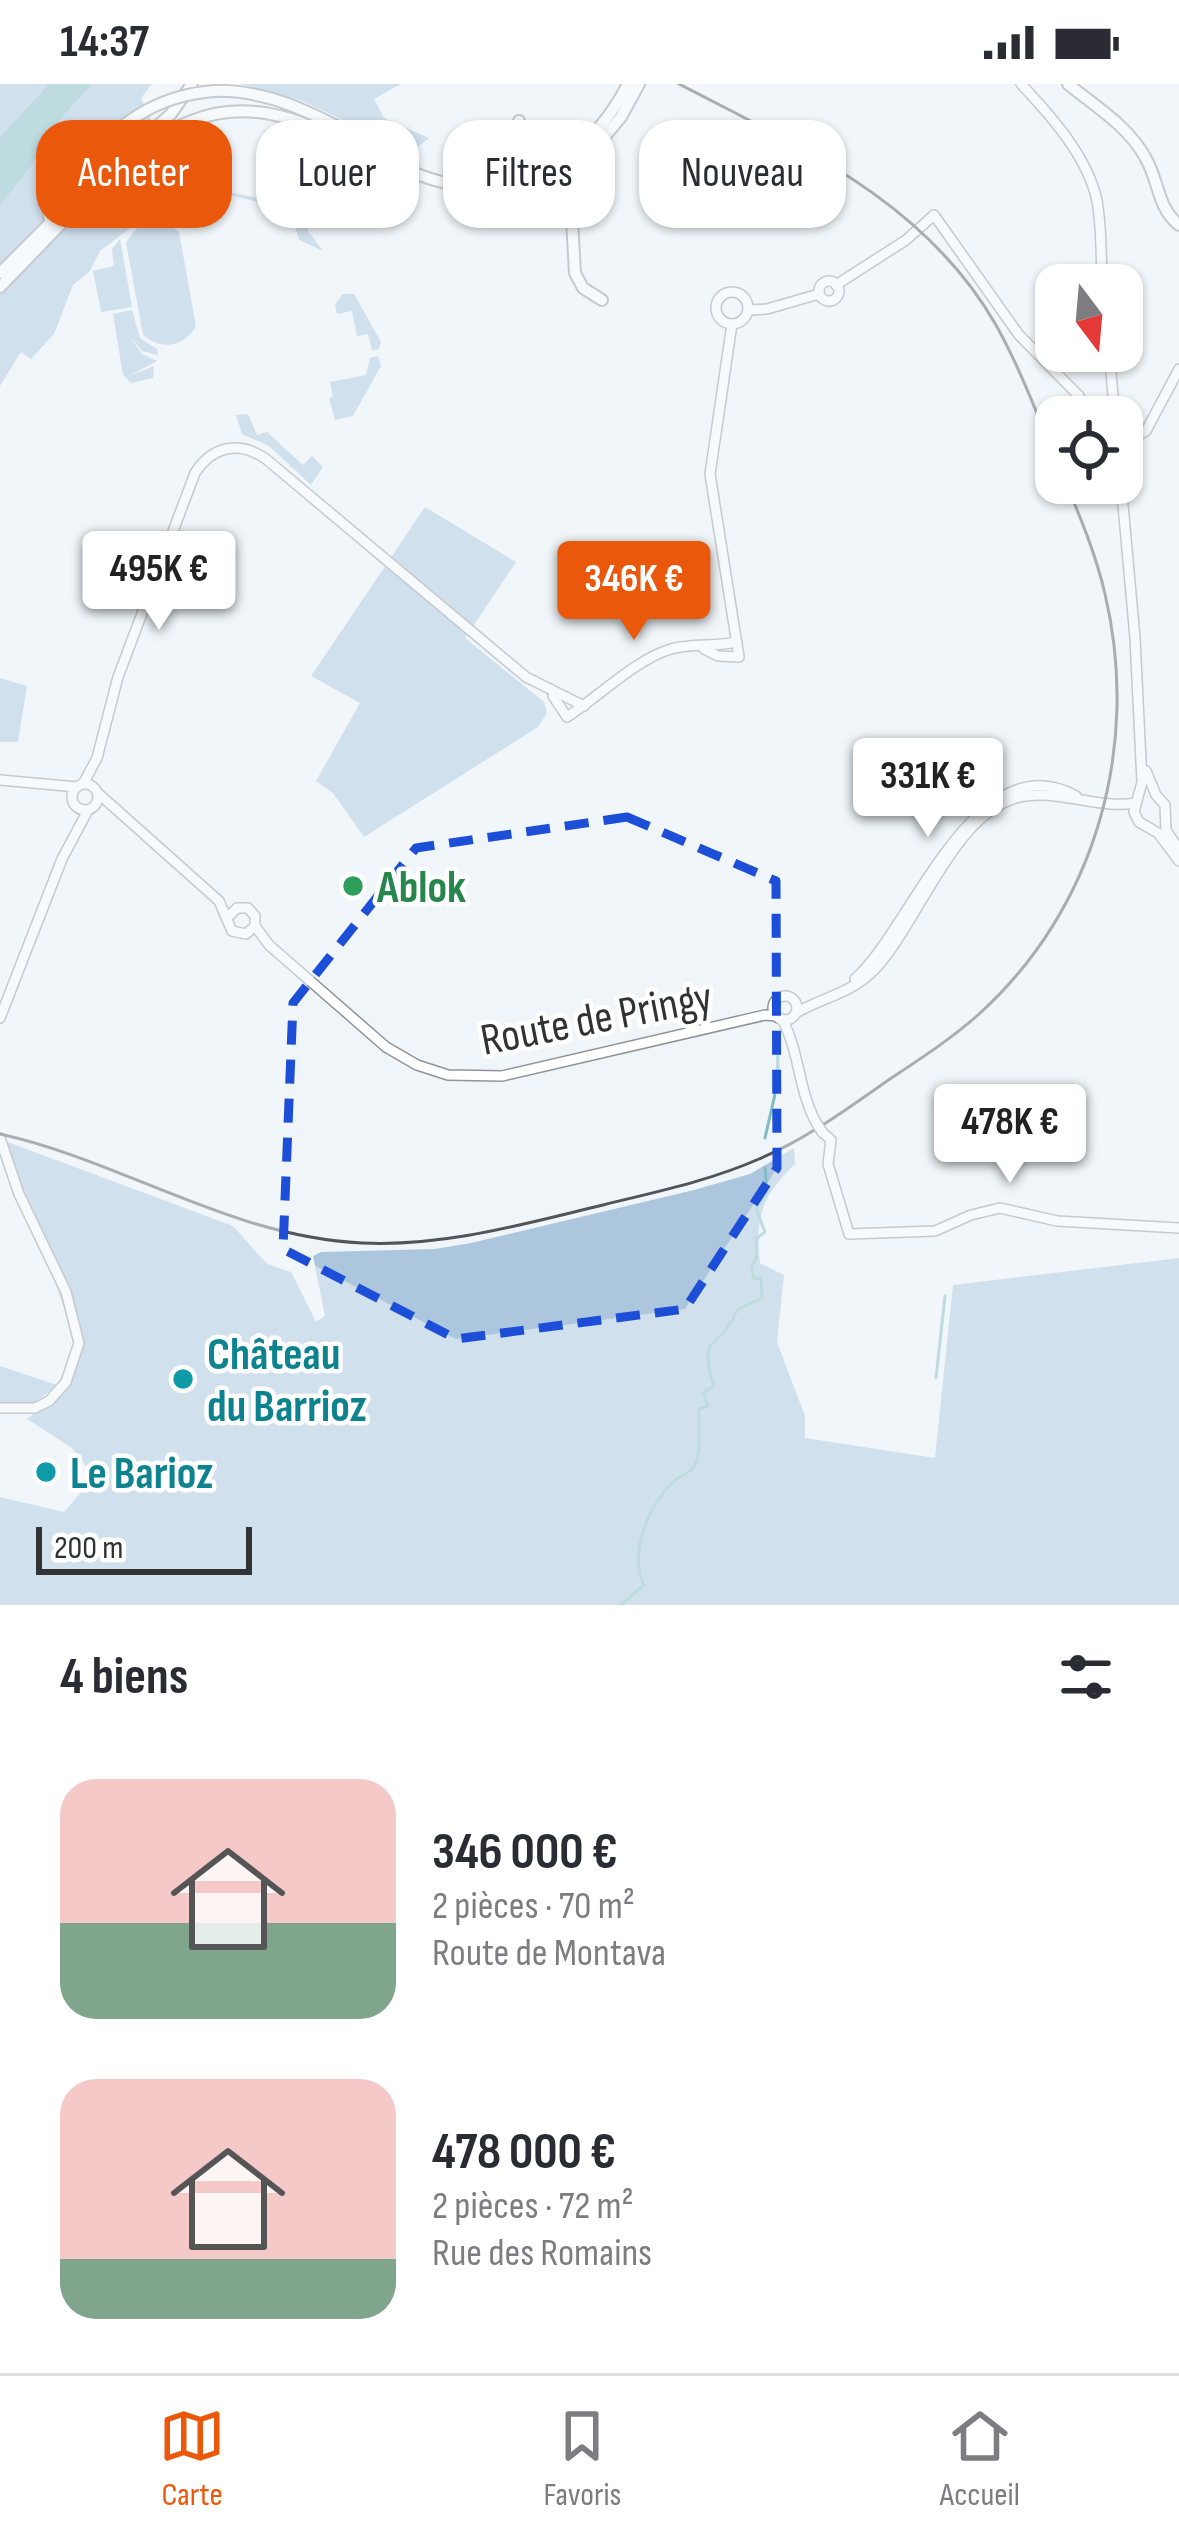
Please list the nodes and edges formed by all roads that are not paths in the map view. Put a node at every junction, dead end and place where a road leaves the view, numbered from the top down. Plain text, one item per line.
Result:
1 (189, 84) edge
2 (1021, 84) edge
3 (1068, 84) edge
4 (633, 85) edge
5 (164, 120) edge
6 (195, 120) edge
7 (608, 120) edge
8 (613, 120) edge
9 (443, 175) edge
10 (443, 179) edge
11 (1179, 225) edge
12 (57, 228) edge
13 (573, 228) edge
14 (12, 260) junction
15 (1101, 264) edge
16 (0, 273) edge
17 (0, 287) edge
18 (602, 299) dead end
19 (748, 310) junction
20 (731, 324) junction
21 (1179, 369) edge
22 (1079, 396) edge
23 (1143, 434) edge
24 (1122, 504) edge
25 (736, 642) junction
26 (704, 649) junction
27 (551, 693) junction
28 (584, 706) junction
29 (1141, 755) junction
30 (97, 758) junction
31 (0, 780) edge
32 (77, 794) junction
33 (1156, 795) junction
34 (95, 800) junction
35 (1138, 800) junction
36 (1109, 804) junction
37 (1135, 816) junction
38 (1164, 818) junction
39 (1151, 826) junction
40 (1179, 850) edge
41 (62, 859) junction
42 (1179, 861) edge
43 (233, 912) junction
44 (250, 930) junction
45 (783, 1013) junction
46 (0, 1018) edge
47 (0, 1138) edge
48 (1179, 1228) edge
49 (0, 1408) edge

1 - 5 main road
1 - 14 main road
2 - 15 street
3 - 11 main road
4 - 7 main road
4 - 8 main road
6 - 10 main road
9 - 14 main road, bridge
12 - 17 main road
13 - 18 main road
14 - 16 main road
19 - 20 street
19 - 20 street
19 - 22 street
20 - 25 street
21 - 23 street
24 - 29 street
25 - 26 street
25 - 26 street
26 - 28 street
27 - 28 street
27 - 28 street
27 - 30 street
29 - 33 street
29 - 35 street
30 - 32 street
30 - 34 street
31 - 32 street
32 - 34 street
32 - 34 street
32 - 41 street
33 - 35 street
33 - 38 street
34 - 41 street
34 - 43 street
35 - 36 street
35 - 37 street
36 - 37 street
36 - 45 street, Route de Pringy
37 - 39 street
38 - 39 street
38 - 40 street
39 - 42 street
41 - 46 street
43 - 44 street
43 - 44 street
44 - 45 street, Route de Pringy
45 - 48 street
47 - 49 street

